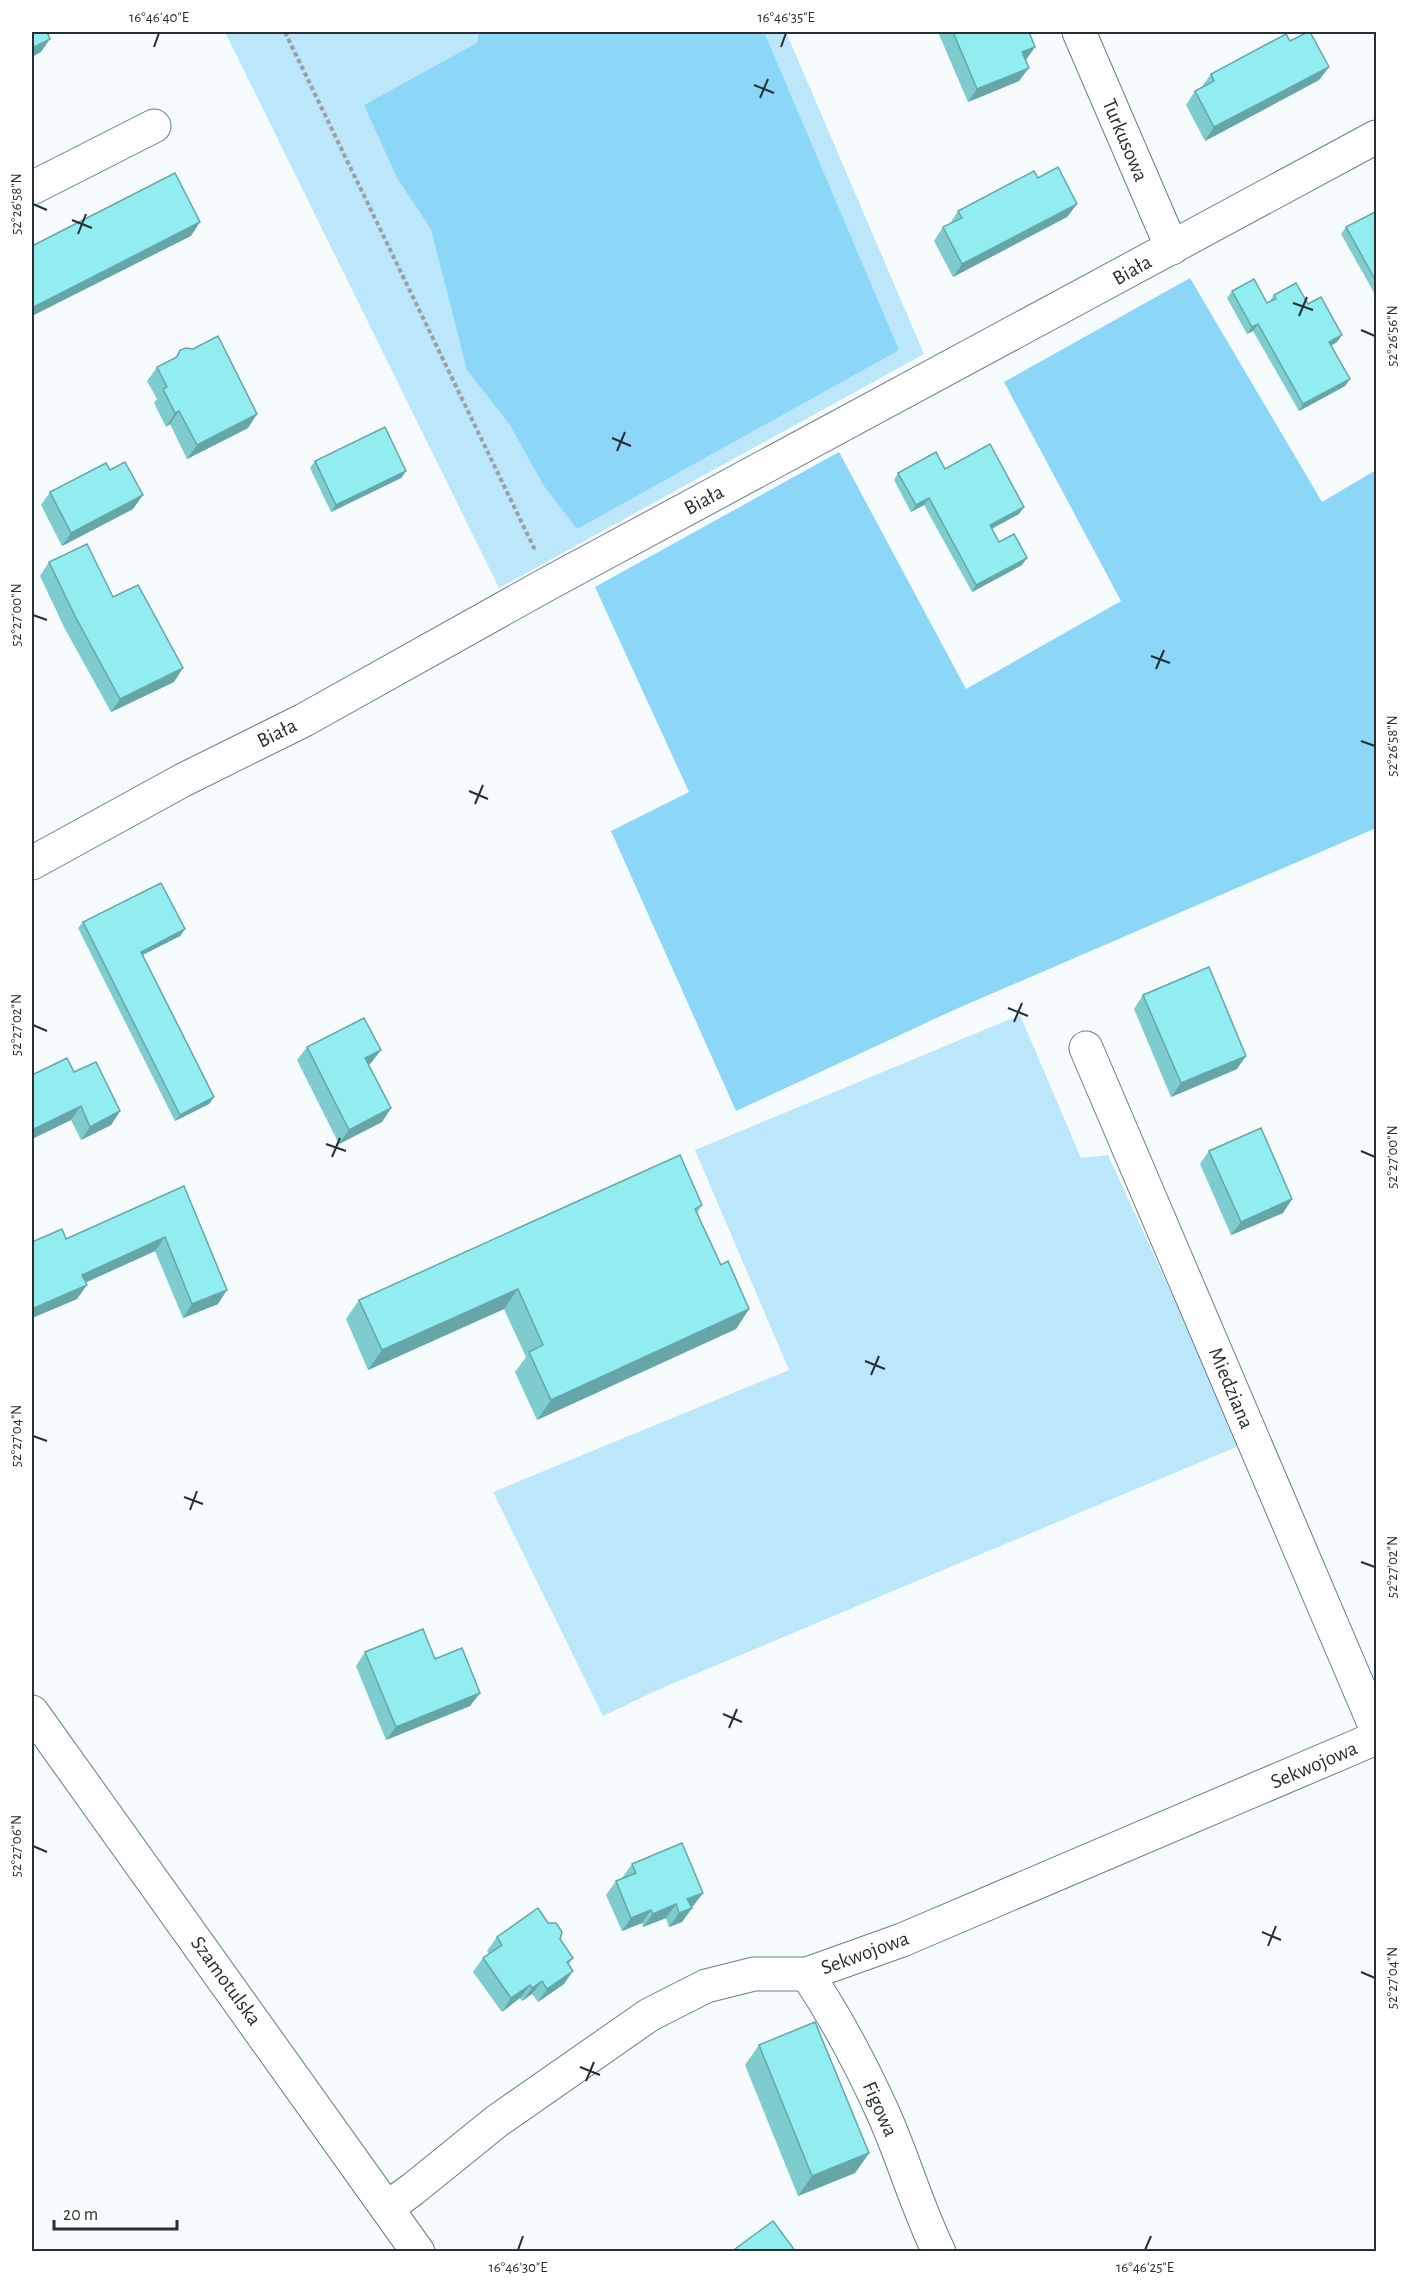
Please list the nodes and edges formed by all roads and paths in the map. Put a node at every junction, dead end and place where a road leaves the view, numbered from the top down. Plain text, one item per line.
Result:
1 (285, 32) edge
2 (1078, 32) edge
3 (154, 126) dead end
4 (1377, 137) edge
5 (32, 188) edge
6 (1172, 249) junction
7 (550, 582) junction
8 (32, 863) edge
9 (1086, 1048) dead end
10 (32, 1712) edge
11 (1377, 1728) edge
12 (1377, 1738) edge
13 (807, 1974) junction
14 (387, 2208) junction
15 (418, 2252) edge
16 (939, 2252) edge

1 - 7 path
2 - 6 street, Turkusowa
3 - 5 street
4 - 6 street, Biała
6 - 7 street, Biała
7 - 8 street, Biała
9 - 11 street, Miedziana
10 - 14 street, Szamotulska
12 - 13 street, Sekwojowa
13 - 14 street, Sekwojowa
13 - 16 street, Figowa
14 - 15 street, Szamotulska

